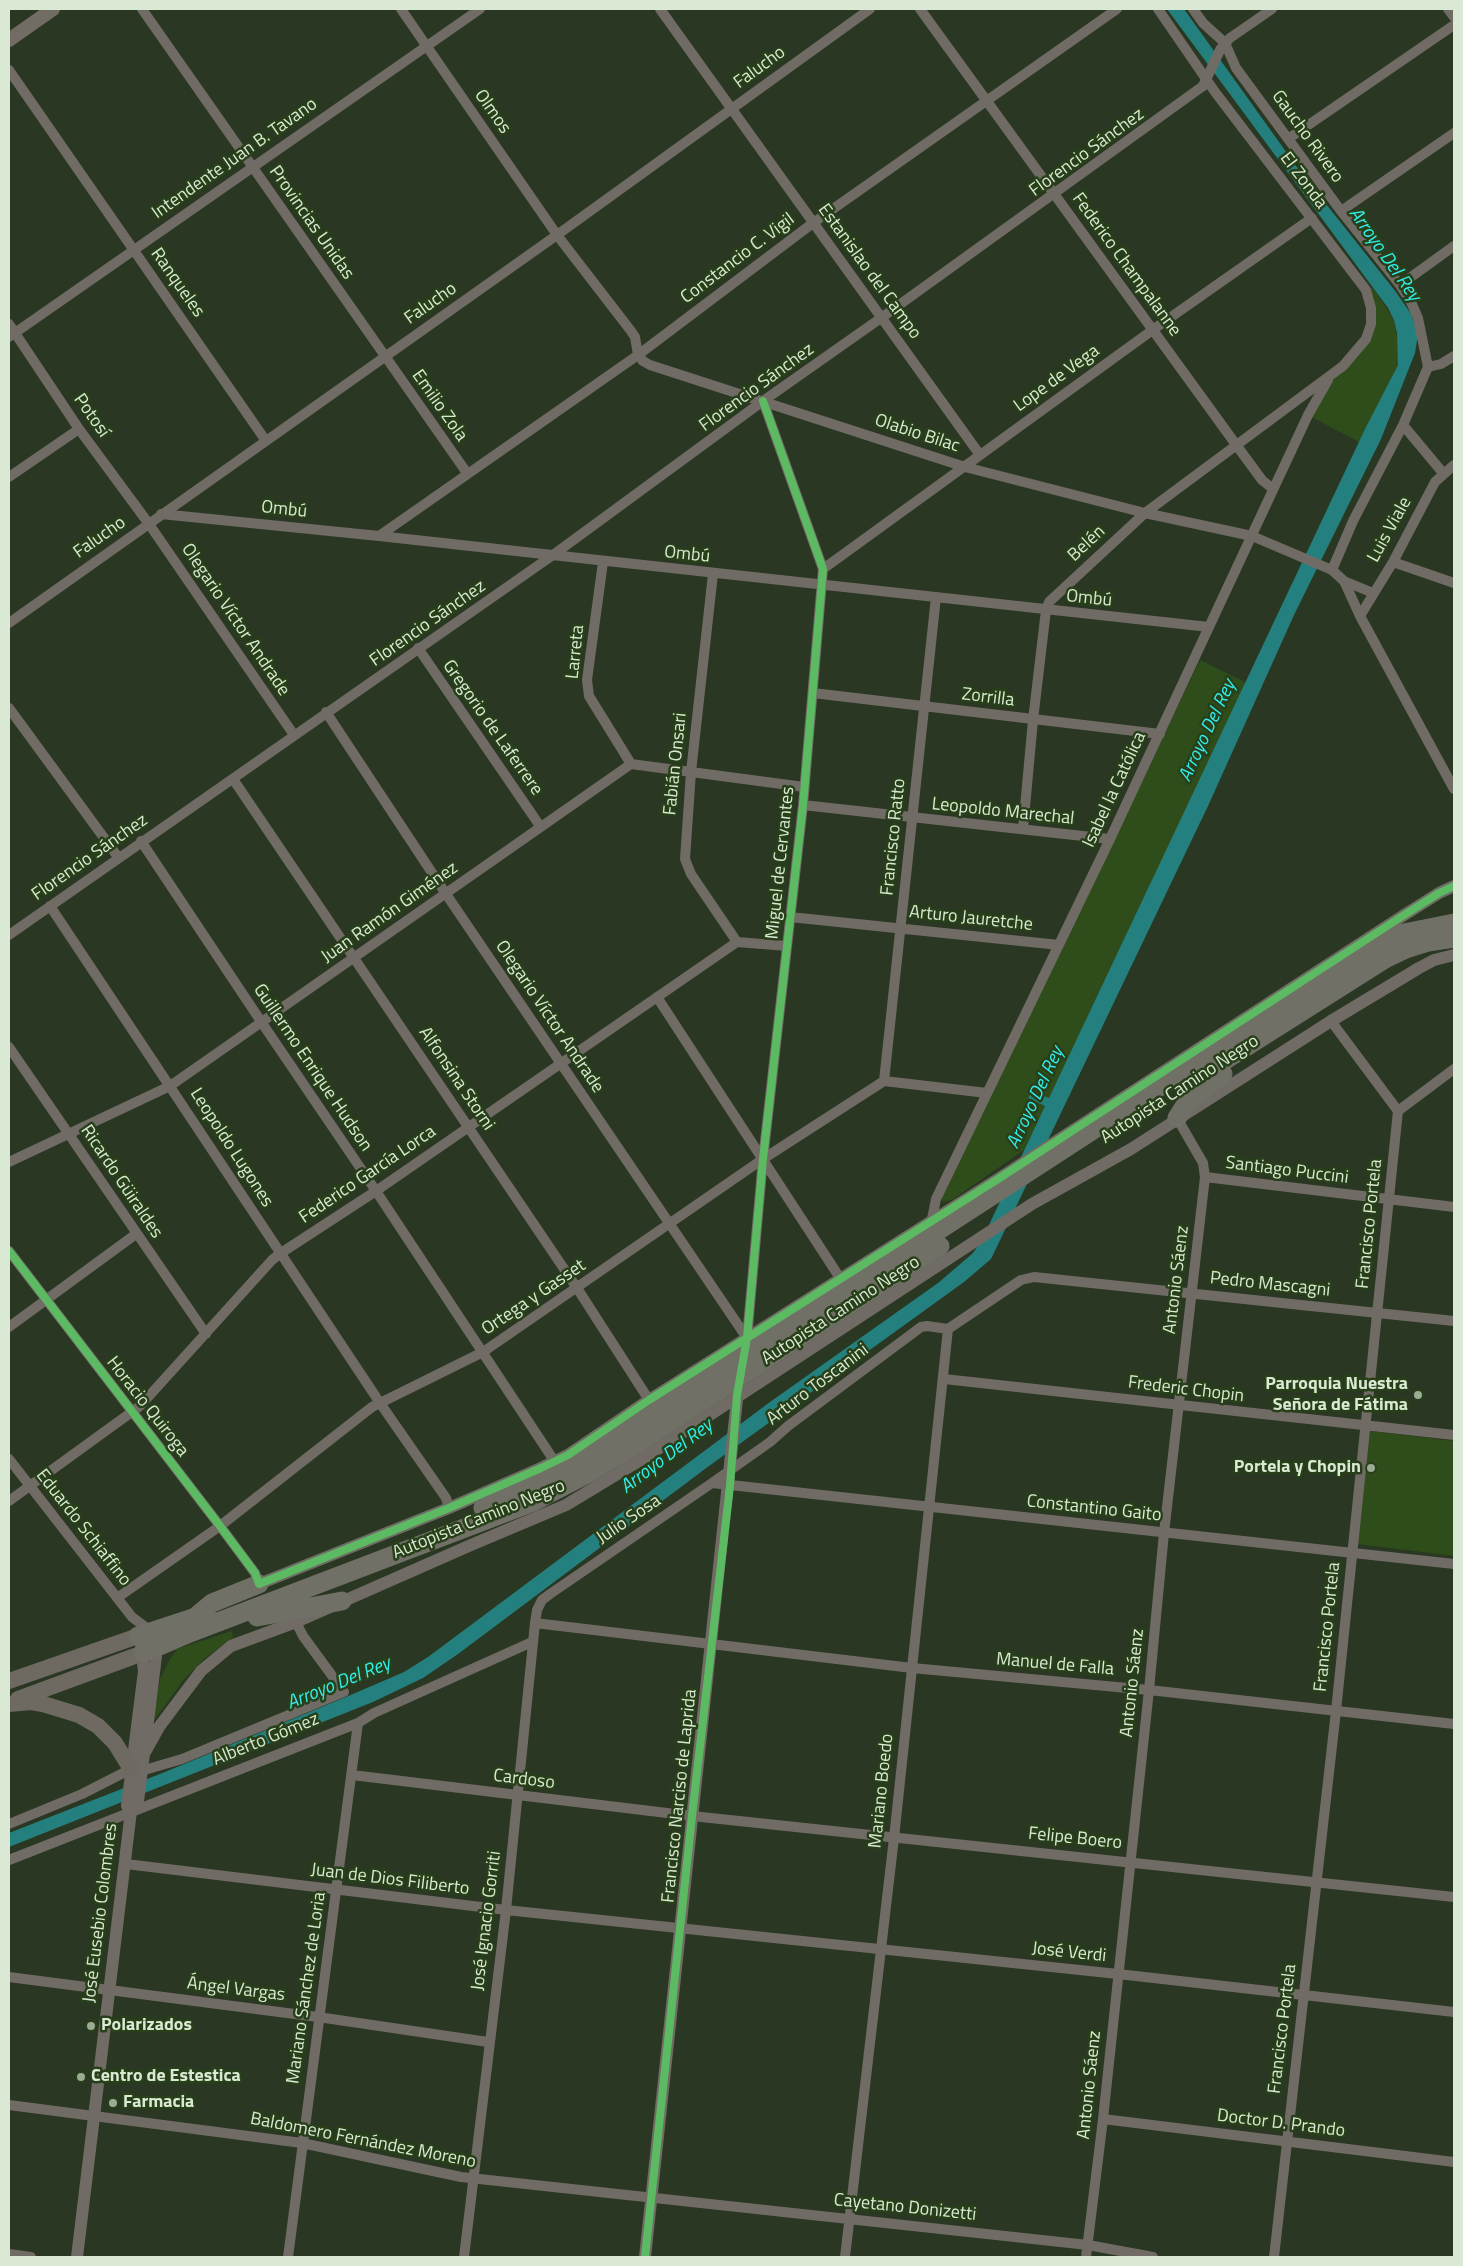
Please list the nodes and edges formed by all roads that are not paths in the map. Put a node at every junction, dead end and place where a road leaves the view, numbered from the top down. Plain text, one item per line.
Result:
1 (52, 9) edge
2 (142, 9) edge
3 (401, 9) edge
4 (480, 9) edge
5 (660, 9) edge
6 (870, 9) edge
7 (920, 9) edge
8 (1116, 9) edge
9 (1158, 9) edge
10 (1193, 9) edge
11 (1272, 9) edge
12 (1448, 9) edge
13 (1454, 17) edge
14 (1454, 25) edge
15 (9, 40) edge
16 (426, 45) junction
17 (1222, 46) junction
18 (9, 70) edge
19 (986, 100) junction
20 (730, 109) junction
21 (1454, 133) edge
22 (1288, 139) junction
23 (252, 167) junction
24 (1055, 194) junction
25 (1341, 211) junction
26 (1312, 218) junction
27 (813, 223) junction
28 (557, 235) junction
29 (1454, 246) edge
30 (134, 249) junction
31 (1400, 285) junction
32 (882, 318) junction
33 (1154, 329) junction
34 (11, 331) edge
35 (638, 355) junction
36 (1454, 356) edge
37 (384, 357) junction
38 (1428, 367) junction
39 (1332, 375) junction
40 (763, 400) junction
41 (1403, 425) junction
42 (79, 429) junction
43 (266, 441) junction
44 (1237, 446) junction
45 (980, 455) junction
46 (1454, 465) edge
47 (965, 467) junction
48 (1443, 472) junction
49 (467, 473) junction
50 (9, 478) edge
51 (1273, 489) junction
52 (1145, 513) junction
53 (162, 514) junction
54 (149, 524) junction
55 (379, 536) junction
56 (1252, 536) junction
57 (553, 556) junction
58 (603, 562) junction
59 (1393, 562) junction
60 (823, 569) junction
61 (1332, 570) junction
62 (713, 574) junction
63 (1344, 580) junction
64 (1454, 583) edge
65 (822, 585) junction
66 (1373, 593) junction
67 (936, 597) junction
68 (1046, 610) junction
69 (1360, 616) junction
70 (9, 623) edge
71 (1209, 628) junction
72 (418, 648) junction
73 (812, 693) junction
74 (925, 707) junction
75 (9, 708) edge
76 (326, 712) junction
77 (1033, 720) junction
78 (1160, 734) junction
79 (294, 735) junction
80 (631, 764) junction
81 (691, 772) junction
82 (233, 779) junction
83 (1453, 785) edge
84 (804, 787) junction
85 (803, 805) junction
86 (911, 819) junction
87 (540, 826) junction
88 (1023, 829) junction
89 (1110, 839) junction
90 (141, 841) junction
91 (118, 857) junction
92 (1454, 886) edge
93 (446, 894) junction
94 (50, 906) junction
95 (790, 917) junction
96 (1454, 923) edge
97 (900, 928) junction
98 (9, 935) edge
99 (1454, 938) edge
100 (737, 942) junction
101 (1058, 945) junction
102 (787, 946) junction
103 (355, 958) junction
104 (1452, 959) edge
105 (657, 997) junction
106 (1297, 1014) junction
107 (1331, 1021) junction
108 (262, 1024) junction
109 (9, 1047) edge
110 (561, 1063) junction
111 (1454, 1069) edge
112 (884, 1081) junction
113 (170, 1086) junction
114 (988, 1093) junction
115 (1398, 1111) junction
116 (1177, 1118) junction
117 (469, 1128) junction
118 (69, 1134) junction
119 (1070, 1146) junction
120 (763, 1159) junction
121 (9, 1162) edge
122 (1205, 1177) junction
123 (376, 1190) junction
124 (1388, 1200) junction
125 (1454, 1207) edge
126 (932, 1219) junction
127 (670, 1225) junction
128 (136, 1234) junction
129 (9, 1252) edge
130 (281, 1253) junction
131 (840, 1278) junction
132 (577, 1288) junction
133 (1191, 1293) junction
134 (46, 1300) junction
135 (1377, 1314) junction
136 (1454, 1321) edge
137 (9, 1327) edge
138 (948, 1328) junction
139 (206, 1334) junction
140 (747, 1338) junction
141 (483, 1352) junction
142 (944, 1378) junction
143 (738, 1395) junction
144 (650, 1400) junction
145 (380, 1403) junction
146 (1178, 1406) junction
147 (132, 1412) junction
148 (1364, 1427) junction
149 (1454, 1435) edge
150 (9, 1459) edge
151 (555, 1462) junction
152 (731, 1470) junction
153 (712, 1483) junction
154 (730, 1486) junction
155 (30, 1487) junction
156 (9, 1501) edge
157 (449, 1508) junction
158 (930, 1508) junction
159 (220, 1526) junction
160 (1164, 1533) junction
161 (1351, 1554) junction
162 (1454, 1564) edge
163 (259, 1584) junction
164 (550, 1594) joint
165 (117, 1598) junction
166 (342, 1601) junction
167 (296, 1622) junction
168 (535, 1623) junction
169 (193, 1625) junction
170 (147, 1642) junction
171 (532, 1642) junction
172 (712, 1644) junction
173 (912, 1668) junction
174 (9, 1681) edge
175 (1149, 1690) junction
176 (9, 1703) edge
177 (1336, 1711) junction
178 (358, 1723) junction
179 (1454, 1724) edge
180 (144, 1754) junction
181 (136, 1775) junction
182 (352, 1775) junction
183 (517, 1796) junction
184 (132, 1806) junction
185 (692, 1816) junction
186 (9, 1824) edge
187 (894, 1838) junction
188 (9, 1860) edge
189 (1129, 1861) junction
190 (126, 1864) junction
191 (1317, 1882) junction
192 (337, 1890) junction
193 (1454, 1897) edge
194 (506, 1910) junction
195 (681, 1928) junction
196 (880, 1950) junction
197 (1118, 1974) junction
198 (9, 1977) edge
199 (108, 1991) junction
200 (1303, 1996) junction
201 (1454, 2012) edge
202 (318, 2017) junction
203 (488, 2042) junction
204 (9, 2105) edge
205 (94, 2115) junction
206 (1103, 2119) junction
207 (1287, 2140) junction
208 (302, 2143) junction
209 (1454, 2162) edge
210 (473, 2178) junction
211 (652, 2199) junction
212 (850, 2218) junction
213 (1088, 2245) junction
214 (9, 2254) edge
215 (31, 2257) edge
216 (77, 2257) edge
217 (288, 2257) edge
218 (464, 2257) edge
219 (645, 2257) edge
220 (845, 2257) edge
221 (1086, 2257) edge
222 (1153, 2257) edge
223 (1274, 2257) edge

1 - 15 main road
2 - 23 street, Provincias Unidas
3 - 16 street, Olmos
4 - 16 street, Intendente Juan B. Tavano
5 - 20 street, Estanislao del Campo
6 - 20 street, Falucho
7 - 19 street, Federico Champalanne
8 - 19 street, Constancio C. Vigil
9 - 26 street, El Zonda
10 - 17 street, Gaucho Rivero
11 - 17 street, Florencio Sánchez
12 - 13 street
14 - 22 street
16 - 23 street, Intendente Juan B. Tavano
16 - 28 street, Olmos
17 - 22 street, Gaucho Rivero
17 - 24 street, Florencio Sánchez, bridge
18 - 30 street, Ranqueles
19 - 24 street, Federico Champalanne
19 - 27 street, Constancio C. Vigil
20 - 27 street, Estanislao del Campo
20 - 28 street, Falucho
21 - 25 street
22 - 25 street, Gaucho Rivero
23 - 30 street, Intendente Juan B. Tavano
23 - 37 street, Provincias Unidas
24 - 32 street, Florencio Sánchez
24 - 33 street, Federico Champalanne
25 - 31 street, Gaucho Rivero
26 - 33 street, Lope de Vega
26 - 39 street, El Zonda
27 - 32 street, Estanislao del Campo
27 - 35 street, Constancio C. Vigil
28 - 35 street
28 - 37 street, Falucho
29 - 31 street
30 - 34 street, Intendente Juan B. Tavano
30 - 43 street, Ranqueles
31 - 38 street, Gaucho Rivero
32 - 40 street, Florencio Sánchez
32 - 45 street, Estanislao del Campo
33 - 44 street, Federico Champalanne
33 - 45 street, Lope de Vega
34 - 42 street, Potosí
35 - 40 street, Olabio Bilac
35 - 49 street, Constancio C. Vigil
36 - 38 street
37 - 43 street, Falucho
37 - 49 street, Emilio Zola
38 - 41 street
39 - 44 street, Belén
39 - 51 street, Isabel la Católica
40 - 47 street, Olabio Bilac
40 - 57 street, Florencio Sánchez
40 - 60 street, Miguel de Cervantes
41 - 48 street
41 - 61 street
42 - 50 street
42 - 54 street, Potosí
43 - 53 street, Falucho
44 - 51 street, Federico Champalanne
44 - 52 street, Belén
45 - 47 street, Lope de Vega
46 - 48 street, Luis Viale
47 - 52 street, Olabio Bilac
47 - 60 street, Lope de Vega
48 - 59 street, Luis Viale
49 - 55 street, Constancio C. Vigil
51 - 56 street, Isabel la Católica
52 - 56 street, Olabio Bilac
52 - 68 street, Belén
53 - 54 street, Falucho
53 - 55 street, Ombú
54 - 70 street, Falucho
54 - 79 street, Olegario Víctor Andrade
55 - 57 street, Ombú
56 - 61 street, Olabio Bilac
56 - 71 street, Isabel la Católica
57 - 58 street, Ombú
57 - 72 street, Florencio Sánchez
58 - 62 street, Ombú
58 - 80 street, Larreta
59 - 64 street
59 - 66 street, Luis Viale
60 - 65 street, Miguel de Cervantes
61 - 63 street
62 - 65 street, Ombú
62 - 81 street, Fabián Onsari
63 - 66 street
63 - 69 street
65 - 67 street, Ombú
65 - 73 street, Miguel de Cervantes
66 - 69 street, Luis Viale
67 - 68 street, Ombú
67 - 74 street, Francisco Ratto
68 - 71 street, Ombú
68 - 77 street
69 - 83 street
71 - 78 street, Isabel la Católica
72 - 76 street, Florencio Sánchez
72 - 87 street, Gregorio de Laferrere
73 - 74 street, Zorrilla
73 - 84 street, Miguel de Cervantes
74 - 77 street, Zorrilla
74 - 86 street, Francisco Ratto
75 - 91 street
76 - 79 street, Florencio Sánchez
76 - 93 street, Olegario Víctor Andrade
77 - 78 street, Zorrilla
77 - 88 street
78 - 89 street, Isabel la Católica
79 - 82 street, Florencio Sánchez
80 - 81 street
80 - 87 street, Juan Ramón Giménez
81 - 84 street
81 - 100 street, Fabián Onsari
82 - 90 street, Florencio Sánchez
82 - 103 street, Alfonsina Storni
84 - 85 street, Miguel de Cervantes
85 - 86 street, Leopoldo Marechal
85 - 95 street, Miguel de Cervantes
86 - 88 street, Leopoldo Marechal
86 - 97 street, Francisco Ratto
87 - 93 street, Juan Ramón Giménez
88 - 89 street, Leopoldo Marechal
89 - 101 street, Isabel la Católica
90 - 91 street, Florencio Sánchez
90 - 108 street, Guillermo Enrique Hudson
91 - 94 street, Florencio Sánchez
92 - 119 street
93 - 103 street, Juan Ramón Giménez
93 - 110 street, Olegario Víctor Andrade
94 - 98 street, Florencio Sánchez
94 - 113 street, Leopoldo Lugones
95 - 97 street, Arturo Jauretche
95 - 102 street, Miguel de Cervantes
96 - 119 highway, Autopista Camino Negro
97 - 101 street, Arturo Jauretche
97 - 112 street, Francisco Ratto
99 - 106 highway, Autopista Camino Negro
100 - 102 street
100 - 105 street, Federico García Lorca
101 - 114 street, Isabel la Católica
102 - 120 street, Miguel de Cervantes
103 - 108 street, Juan Ramón Giménez
103 - 117 street, Alfonsina Storni
104 - 107 street
105 - 110 street, Federico García Lorca
105 - 120 street
106 - 116 highway
106 - 119 highway, Autopista Camino Negro
107 - 115 street
107 - 116 street
108 - 113 street, Juan Ramón Giménez
108 - 123 street, Guillermo Enrique Hudson
109 - 118 street, Ricardo Güiraldes
110 - 117 street, Federico García Lorca
110 - 127 street, Olegario Víctor Andrade
111 - 115 street
112 - 114 street
112 - 120 street, Ortega y Gasset
113 - 118 street, Juan Ramón Giménez
113 - 130 street, Leopoldo Lugones
114 - 126 street, Isabel la Católica
115 - 124 street, Francisco Portela
116 - 122 street, Antonio Sáenz
116 - 143 street
117 - 123 street, Federico García Lorca
117 - 132 street, Alfonsina Storni
118 - 121 street, Juan Ramón Giménez
118 - 128 street, Ricardo Güiraldes
119 - 126 street
119 - 169 highway, Autopista Camino Negro, bridge
120 - 127 street, Ortega y Gasset
120 - 131 street
120 - 140 street, Miguel de Cervantes
122 - 124 street, Santiago Puccini
122 - 133 street, Antonio Sáenz
123 - 130 street, Federico García Lorca
123 - 141 street, Guillermo Enrique Hudson
124 - 125 street, Santiago Puccini
124 - 135 street, Francisco Portela
126 - 131 street
127 - 132 street, Ortega y Gasset
127 - 140 street, Olegario Víctor Andrade
128 - 134 street
128 - 139 street, Ricardo Güiraldes
129 - 134 street, Horacio Quiroga
130 - 139 street, Federico García Lorca
130 - 145 street, Leopoldo Lugones
131 - 140 street
132 - 141 street, Ortega y Gasset
132 - 144 street, Alfonsina Storni
133 - 135 street, Pedro Mascagni
133 - 138 street, Pedro Mascagni
133 - 146 street, Antonio Sáenz
134 - 137 street
134 - 147 street, Horacio Quiroga
135 - 136 street, Pedro Mascagni
135 - 148 street, Francisco Portela
138 - 142 street, Mariano Boedo
138 - 152 street, Arturo Toscanini
139 - 147 street, Federico García Lorca
140 - 143 street, Francisco Narciso de Laprida
140 - 144 street
141 - 145 street, Ortega y Gasset
141 - 151 street, Guillermo Enrique Hudson
142 - 146 street, Frederic Chopin
142 - 158 street, Mariano Boedo
143 - 152 street, Francisco Narciso de Laprida
143 - 166 street
144 - 151 street
145 - 157 street, Leopoldo Lugones
145 - 159 street, Ortega y Gasset
146 - 148 street, Frederic Chopin
146 - 160 street, Antonio Sáenz
147 - 155 street, Federico García Lorca
147 - 159 street, Horacio Quiroga
148 - 149 street, Frederic Chopin
148 - 161 street, Francisco Portela
150 - 155 street, Eduardo Schiaffino
151 - 157 street
152 - 153 street, Arturo Toscanini
152 - 154 street, Francisco Narciso de Laprida
153 - 154 street
153 - 164 street, Julio Sosa
154 - 158 street, Constantino Gaito
154 - 172 street, Francisco Narciso de Laprida
155 - 156 street, Federico García Lorca
155 - 165 street, Eduardo Schiaffino
157 - 163 street
158 - 160 street, Constantino Gaito
158 - 173 street, Mariano Boedo
159 - 163 street, Horacio Quiroga
159 - 165 street, Ortega y Gasset
160 - 161 street, Constantino Gaito
160 - 175 street, Antonio Sáenz
161 - 162 street, Constantino Gaito
161 - 177 street, Francisco Portela
163 - 169 highway
164 - 168 street, José Ignacio Gorriti
165 - 170 street, Eduardo Schiaffino
166 - 167 street
166 - 169 highway
167 - 180 street
167 - 181 street
168 - 171 street, José Ignacio Gorriti
168 - 172 street
169 - 170 highway, Autopista Camino Negro
170 - 174 main road
170 - 176 main road
170 - 180 street, José Eusebio Colombres
170 - 181 street, José Eusebio Colombres
171 - 178 street, Alberto Gómez
171 - 183 street, José Ignacio Gorriti
172 - 173 street, Manuel de Falla
172 - 185 street, Francisco Narciso de Laprida
173 - 175 street, Manuel de Falla
173 - 187 street, Mariano Boedo
175 - 177 street, Manuel de Falla
175 - 189 street, Antonio Sáenz
176 - 181 main road
177 - 179 street, Manuel de Falla
177 - 191 street, Francisco Portela
178 - 182 street, Mariano Sánchez de Loria
178 - 184 street, Alberto Gómez
180 - 181 street, José Eusebio Colombres
181 - 184 street, José Eusebio Colombres
181 - 186 street
182 - 183 street, Cardoso
182 - 192 street, Mariano Sánchez de Loria
183 - 185 street, Cardoso
183 - 194 street, José Ignacio Gorriti
184 - 188 street, Alberto Gómez
184 - 190 street, José Eusebio Colombres
185 - 187 street, Felipe Boero
185 - 195 street, Francisco Narciso de Laprida
187 - 189 street, Felipe Boero
187 - 196 street, Mariano Boedo
189 - 191 street, Felipe Boero
189 - 197 street, Antonio Sáenz
190 - 192 street, Juan de Dios Filiberto
190 - 199 street, José Eusebio Colombres
191 - 193 street, Felipe Boero
191 - 200 street, Francisco Portela
192 - 194 street, Juan de Dios Filiberto
192 - 202 street, Mariano Sánchez de Loria
194 - 195 street, Juan de Dios Filiberto
194 - 203 street, José Ignacio Gorriti
195 - 196 street, José Verdi
195 - 211 street, Francisco Narciso de Laprida
196 - 197 street, José Verdi
196 - 212 street, Mariano Boedo
197 - 200 street, José Verdi
197 - 206 street, Antonio Sáenz
198 - 199 street, Ángel Vargas
199 - 202 street, Ángel Vargas
199 - 205 street, José Eusebio Colombres
200 - 201 street, José Verdi
200 - 207 street, Francisco Portela
202 - 203 street, Ángel Vargas
202 - 208 street, Mariano Sánchez de Loria
203 - 210 street, José Ignacio Gorriti
204 - 205 street, Baldomero Fernández Moreno
205 - 208 street, Baldomero Fernández Moreno
205 - 216 street, José Eusebio Colombres
206 - 207 street, Doctor D. Prando
206 - 213 street, Antonio Sáenz
207 - 209 street, Doctor D. Prando
207 - 223 street, Francisco Portela
208 - 210 street, Baldomero Fernández Moreno
208 - 217 street, Mariano Sánchez de Loria
210 - 211 street, Baldomero Fernández Moreno
210 - 218 street, José Ignacio Gorriti
211 - 212 street, Cayetano Donizetti
211 - 219 street, Francisco Narciso de Laprida
212 - 213 street, Cayetano Donizetti
212 - 220 street, Mariano Boedo
213 - 221 street, Antonio Sáenz
213 - 222 street, Cayetano Donizetti
214 - 215 street

